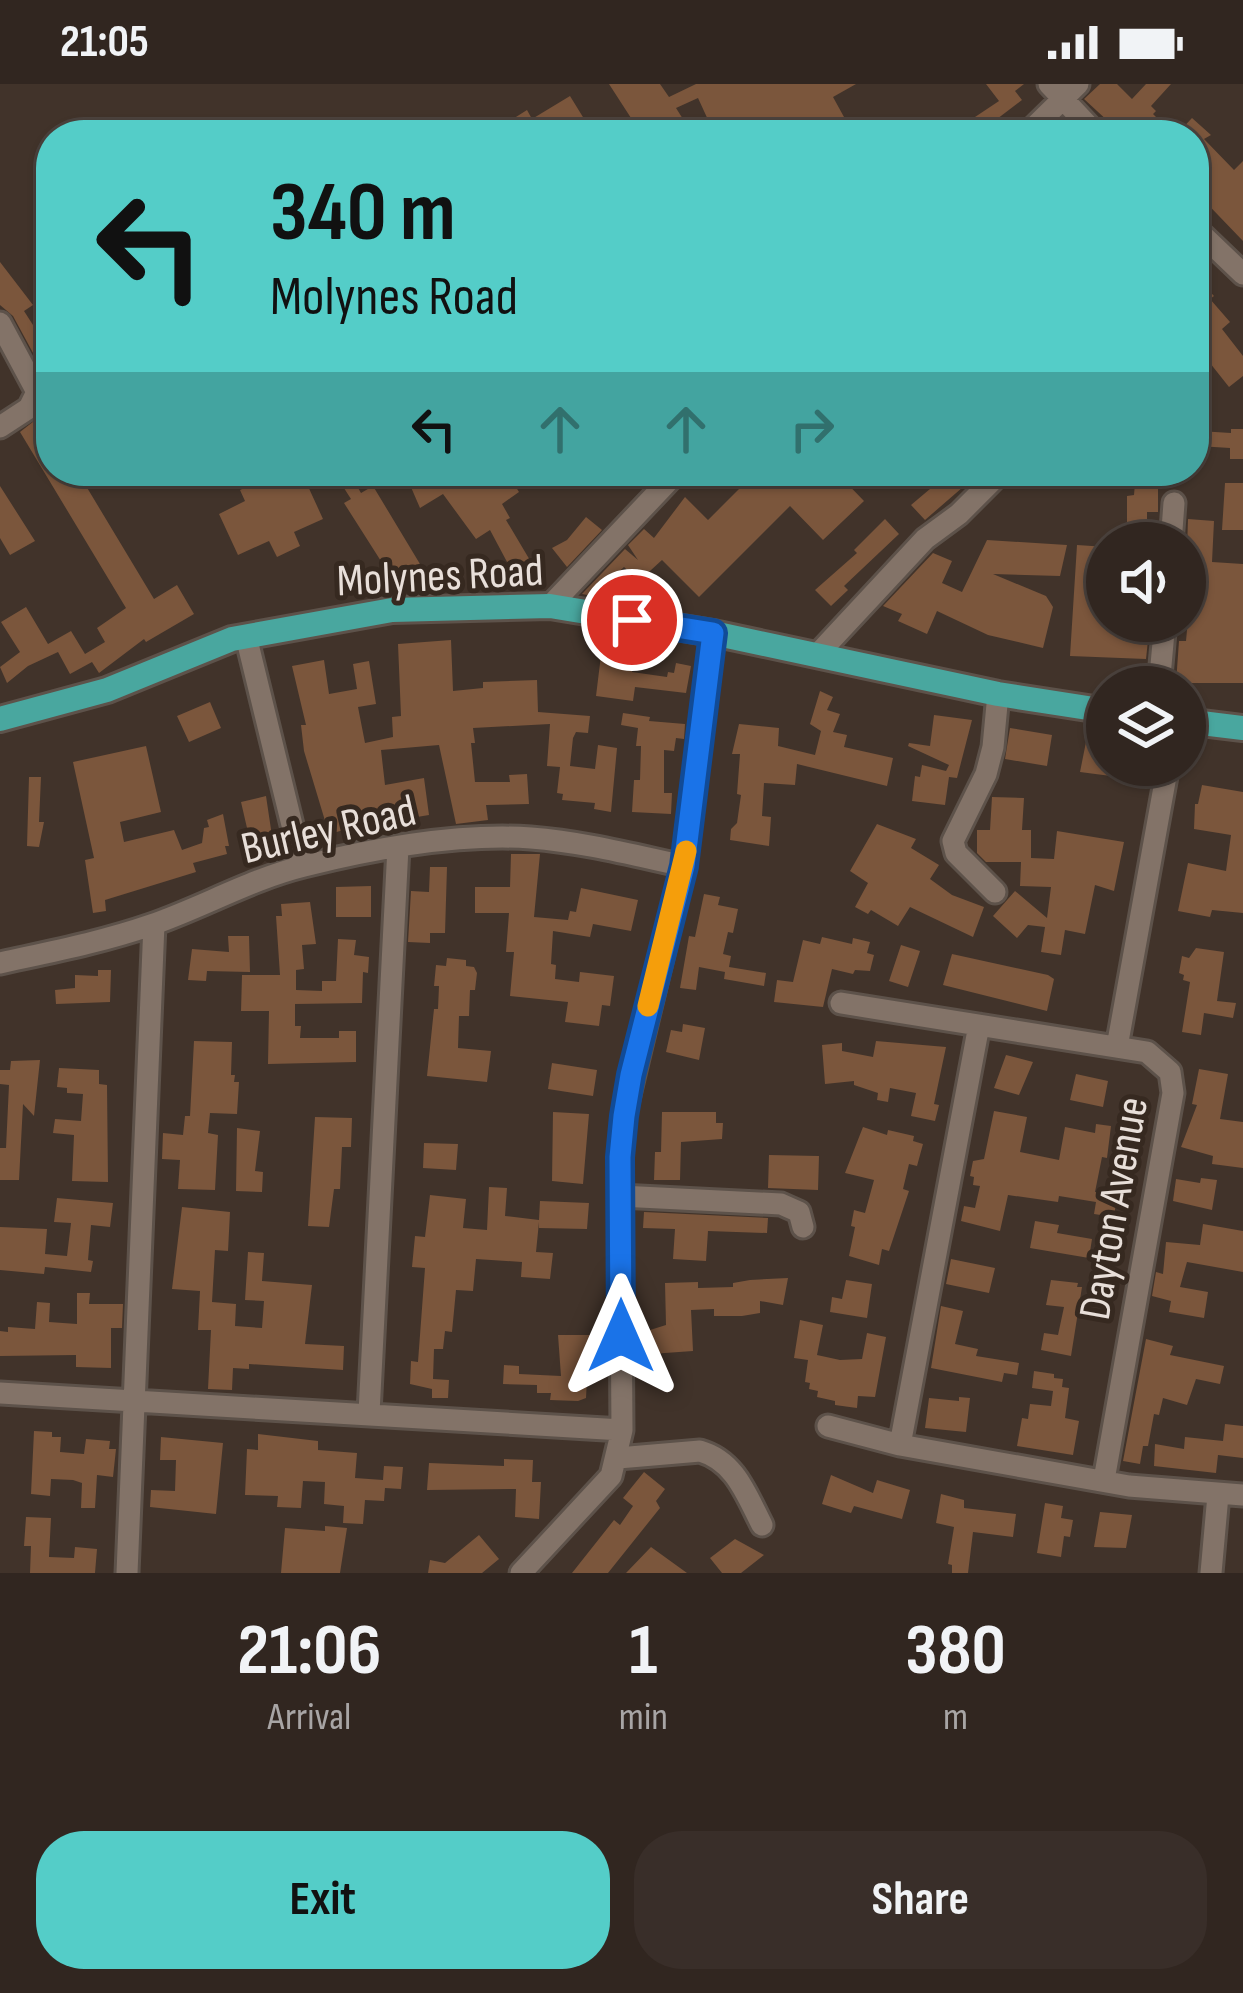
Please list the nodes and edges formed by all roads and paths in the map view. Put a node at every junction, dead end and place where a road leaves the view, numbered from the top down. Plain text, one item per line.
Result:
1 (1078, 84) edge
2 (1055, 92) edge
3 (1035, 120) edge
4 (1082, 120) edge
5 (1209, 241) edge
6 (1243, 274) edge
7 (0, 323) edge
8 (36, 390) edge
9 (36, 394) edge
10 (0, 428) edge
11 (664, 486) edge
12 (987, 486) edge
13 (1174, 503) dead end
14 (1173, 522) edge
15 (550, 606) junction
16 (713, 633) junction
17 (246, 636) junction
18 (818, 654) junction
19 (998, 694) junction
20 (1086, 708) edge
21 (2, 714) edge
22 (1206, 724) edge
23 (1243, 728) edge
24 (1164, 786) edge
25 (398, 847) junction
26 (302, 866) junction
27 (684, 866) junction
28 (995, 892) dead end
29 (154, 924) junction
30 (0, 963) edge
31 (841, 1003) dead end
32 (979, 1025) junction
33 (1117, 1047) junction
34 (620, 1196) junction
35 (803, 1227) dead end
36 (0, 1393) edge
37 (133, 1400) junction
38 (369, 1413) junction
39 (828, 1426) dead end
40 (622, 1430) junction
41 (900, 1445) junction
42 (617, 1458) junction
43 (1104, 1480) junction
44 (1243, 1495) edge
45 (1219, 1496) junction
46 (762, 1525) dead end
47 (127, 1573) edge
48 (521, 1573) edge
49 (1210, 1573) edge

1 - 2 street
2 - 3 street
2 - 4 street
5 - 6 street
7 - 8 street
9 - 10 street
11 - 15 street
12 - 18 street
13 - 14 street
15 - 16 main road, Molynes Road
15 - 17 main road, Molynes Road
16 - 18 main road, Molynes Road
16 - 27 street
17 - 21 main road, Molynes Road
17 - 26 street
18 - 19 main road, Molynes Road
19 - 20 main road, Molynes Road
19 - 28 street
22 - 23 main road
24 - 33 street
25 - 26 street, Burley Road
25 - 27 street, Burley Road
25 - 38 street
26 - 29 street, Burley Road
27 - 34 street
29 - 30 street, Burley Road
29 - 37 street
31 - 32 street, Dayton Avenue
32 - 33 street, Dayton Avenue
32 - 41 street
33 - 43 street, Dayton Avenue
34 - 35 street
34 - 40 street
36 - 37 street
37 - 38 street
37 - 47 street
38 - 40 street
39 - 41 street
40 - 42 street
41 - 43 street
42 - 46 street
42 - 48 street
43 - 45 street
44 - 45 street
45 - 49 street

